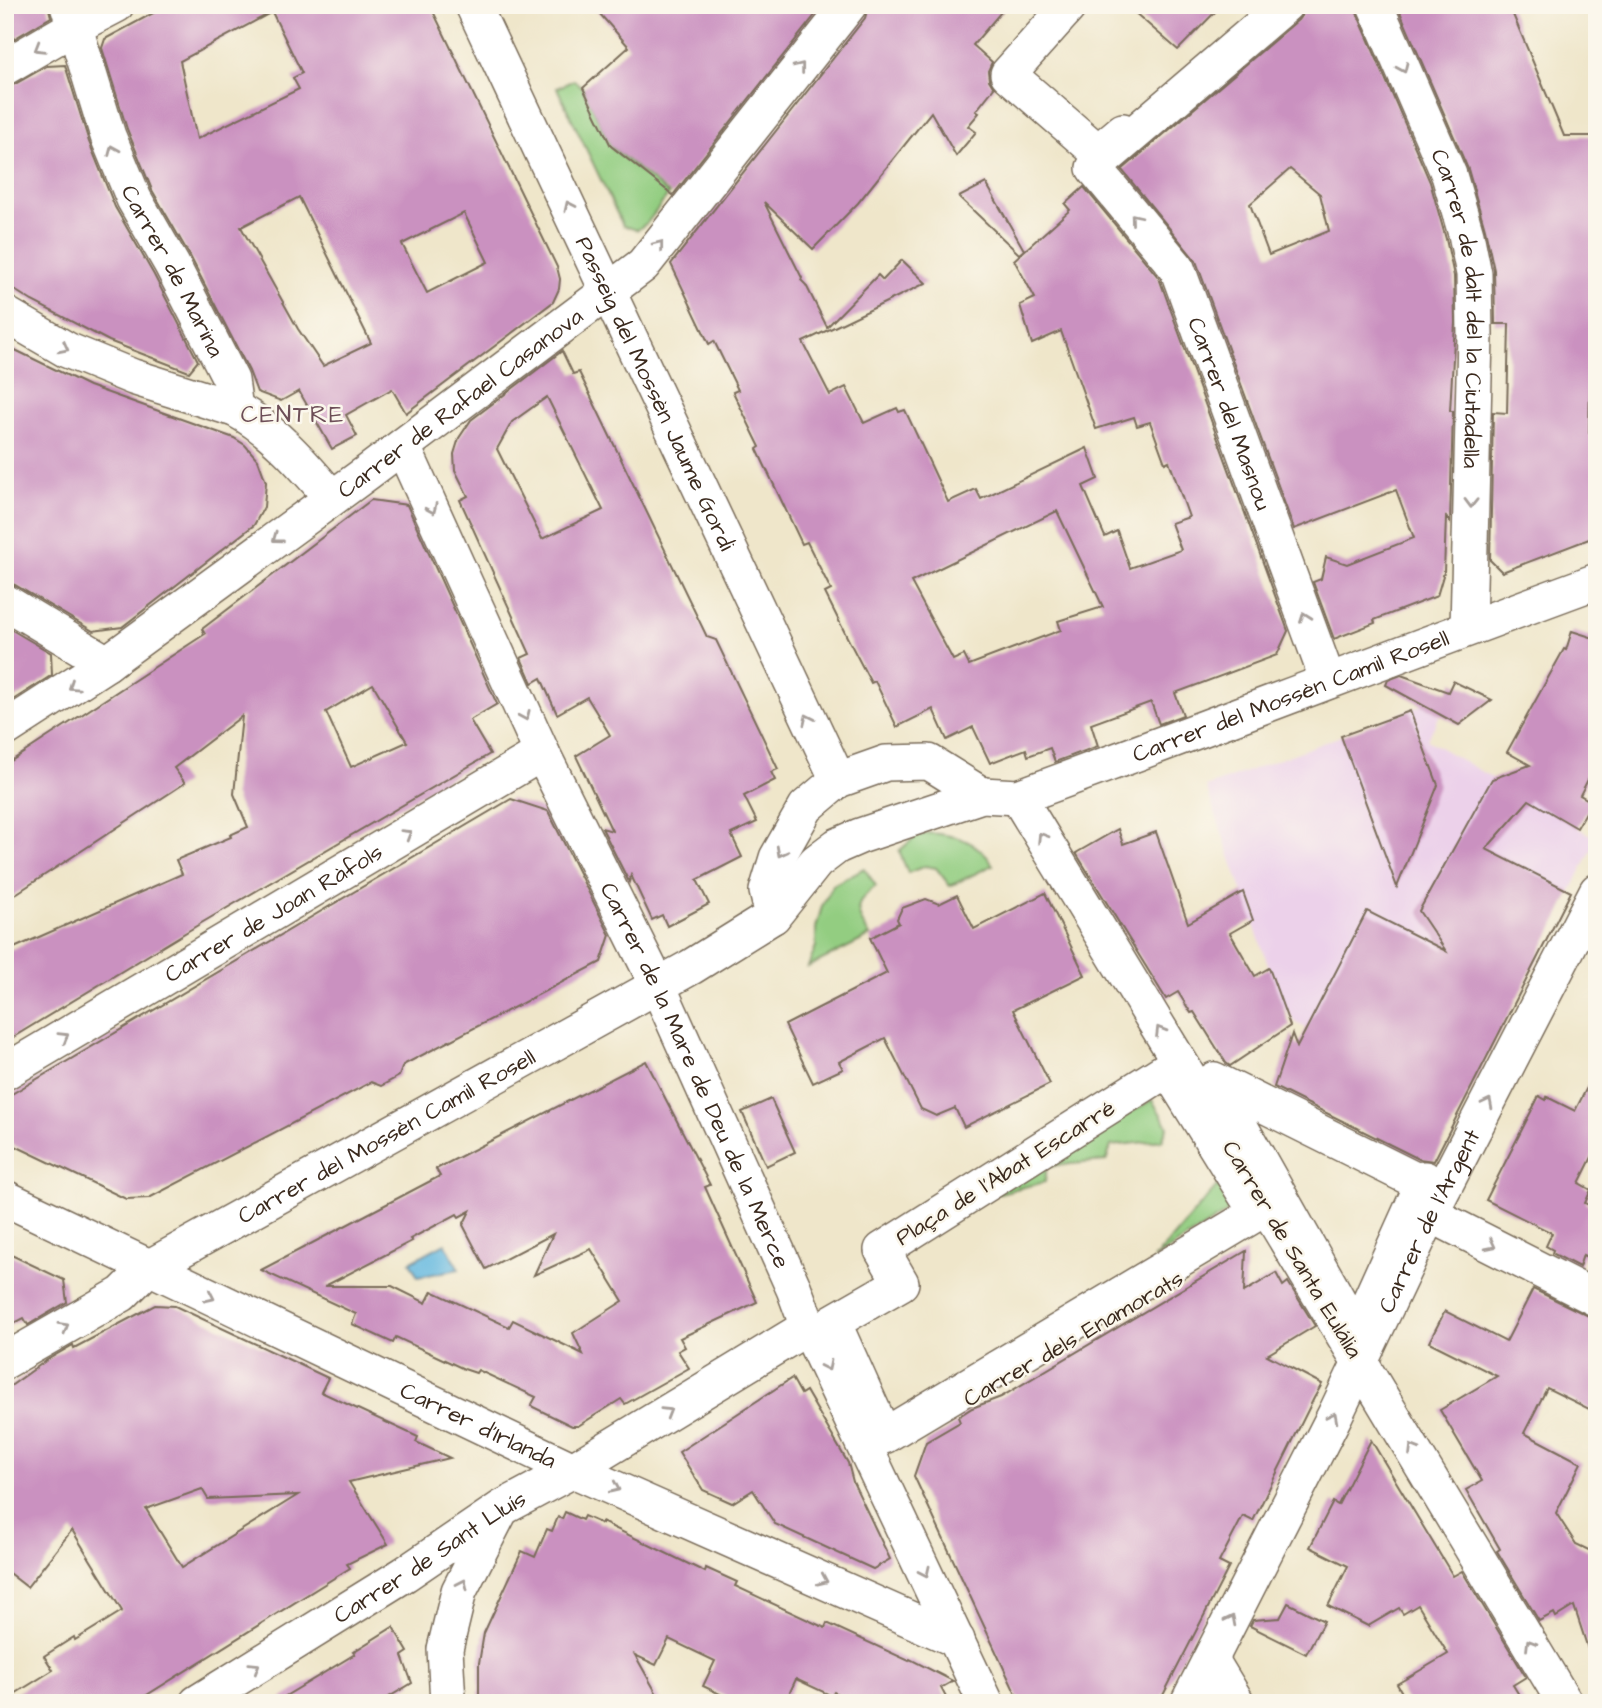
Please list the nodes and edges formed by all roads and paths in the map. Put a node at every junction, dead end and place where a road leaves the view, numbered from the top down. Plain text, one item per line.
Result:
1 (117, 5) edge
2 (473, 5) edge
3 (849, 5) edge
4 (1066, 5) edge
5 (1261, 5) edge
6 (1285, 5) edge
7 (1375, 5) edge
8 (71, 16) edge
9 (5, 68) edge
10 (608, 290) junction
11 (5, 314) edge
12 (235, 410) junction
13 (403, 447) junction
14 (332, 498) junction
15 (1597, 581) edge
16 (5, 602) edge
17 (1468, 628) junction
18 (107, 663) junction
19 (1328, 681) junction
20 (5, 729) edge
21 (542, 753) junction
22 (890, 777) junction
23 (838, 780) junction
24 (982, 795) junction
25 (1018, 797) junction
26 (806, 807) junction
27 (848, 841) junction
28 (1597, 891) edge
29 (773, 916) junction
30 (657, 984) junction
31 (1168, 1069) joint
32 (5, 1072) edge
33 (1425, 1179) joint
34 (5, 1198) edge
35 (1430, 1214) junction
36 (1275, 1220) junction
37 (148, 1268) junction
38 (1597, 1299) edge
39 (808, 1327) junction
40 (5, 1361) edge
41 (1361, 1362) junction
42 (870, 1457) junction
43 (573, 1470) junction
44 (502, 1508) junction
45 (957, 1640) junction
46 (1211, 1660) junction
47 (197, 1703) edge
48 (448, 1703) edge
49 (986, 1703) edge
50 (1188, 1703) edge
51 (1237, 1703) edge
52 (1565, 1703) edge

1 - 8 street
10 -> 2 street, Passeig del Mossèn Jaume Gordi
10 -> 3 street, Carrer de Rafael Casanova
4 - 5 street
19 -> 6 street, Carrer del Masnou
7 -> 17 street, Carrer de dalt del la Ciutadella
8 -> 9 street
12 -> 8 street, Carrer de Marina
10 - 13 street, Carrer de Rafael Casanova
23 -> 10 street, Passeig del Mossèn Jaume Gordi
11 -> 12 street
12 - 14 street
13 - 14 street, Carrer de Rafael Casanova
13 -> 21 street, Carrer de la Mare de Deu de la Merce
14 -> 18 street, Carrer de Rafael Casanova
15 - 17 street, Carrer del Mossèn Camil Rosell
16 - 18 street
17 - 19 street, Carrer del Mossèn Camil Rosell
18 -> 20 street, Carrer de Rafael Casanova
19 - 25 street, Carrer del Mossèn Camil Rosell
21 - 30 street, Carrer de la Mare de Deu de la Merce
32 -> 21 street, Carrer de Joan Ràfols
22 - 23 street, Carrer del Mossèn Camil Rosell
22 - 24 street, Carrer del Mossèn Camil Rosell
22 - 27 street
23 - 26 street, Carrer del Mossèn Camil Rosell
24 - 25 street, Carrer del Mossèn Camil Rosell
24 - 27 street, Carrer del Mossèn Camil Rosell
36 -> 25 street, Carrer de Santa Eulália
26 - 27 street
26 -> 29 street, Carrer del Mossèn Camil Rosell
27 - 29 street, Carrer del Mossèn Camil Rosell
35 -> 28 street, Carrer de l'Argent
29 - 30 street, Carrer del Mossèn Camil Rosell
30 - 37 street, Carrer del Mossèn Camil Rosell
30 - 39 street, Carrer de la Mare de Deu de la Merce
31 - 31 street, Plaça de l'Abat Escarré
33 - 33 street
34 - 37 street, Carrer d'Irlanda
35 -> 38 street
35 - 41 street, Carrer de l'Argent
36 - 41 street, Carrer de Santa Eulália
36 - 42 street, Carrer dels Enamorats
40 -> 37 street, Carrer del Mossèn Camil Rosell
37 -> 43 street, Carrer d'Irlanda
39 -> 42 street, Carrer de la Mare de Deu de la Merce
43 -> 39 street, Carrer de Sant Lluís
46 -> 41 street, Carrer de l'Argent
52 -> 41 street, Carrer de Santa Eulália
42 -> 45 street, Carrer de la Mare de Deu de la Merce
43 - 44 street, Carrer de Sant Lluís
43 -> 45 street, Carrer d'Irlanda
47 -> 44 street, Carrer de Sant Lluís
48 -> 44 street
45 - 49 street, Carrer de la Mare de Deu de la Merce
46 - 50 street, Carrer de l'Argent
46 - 51 street

